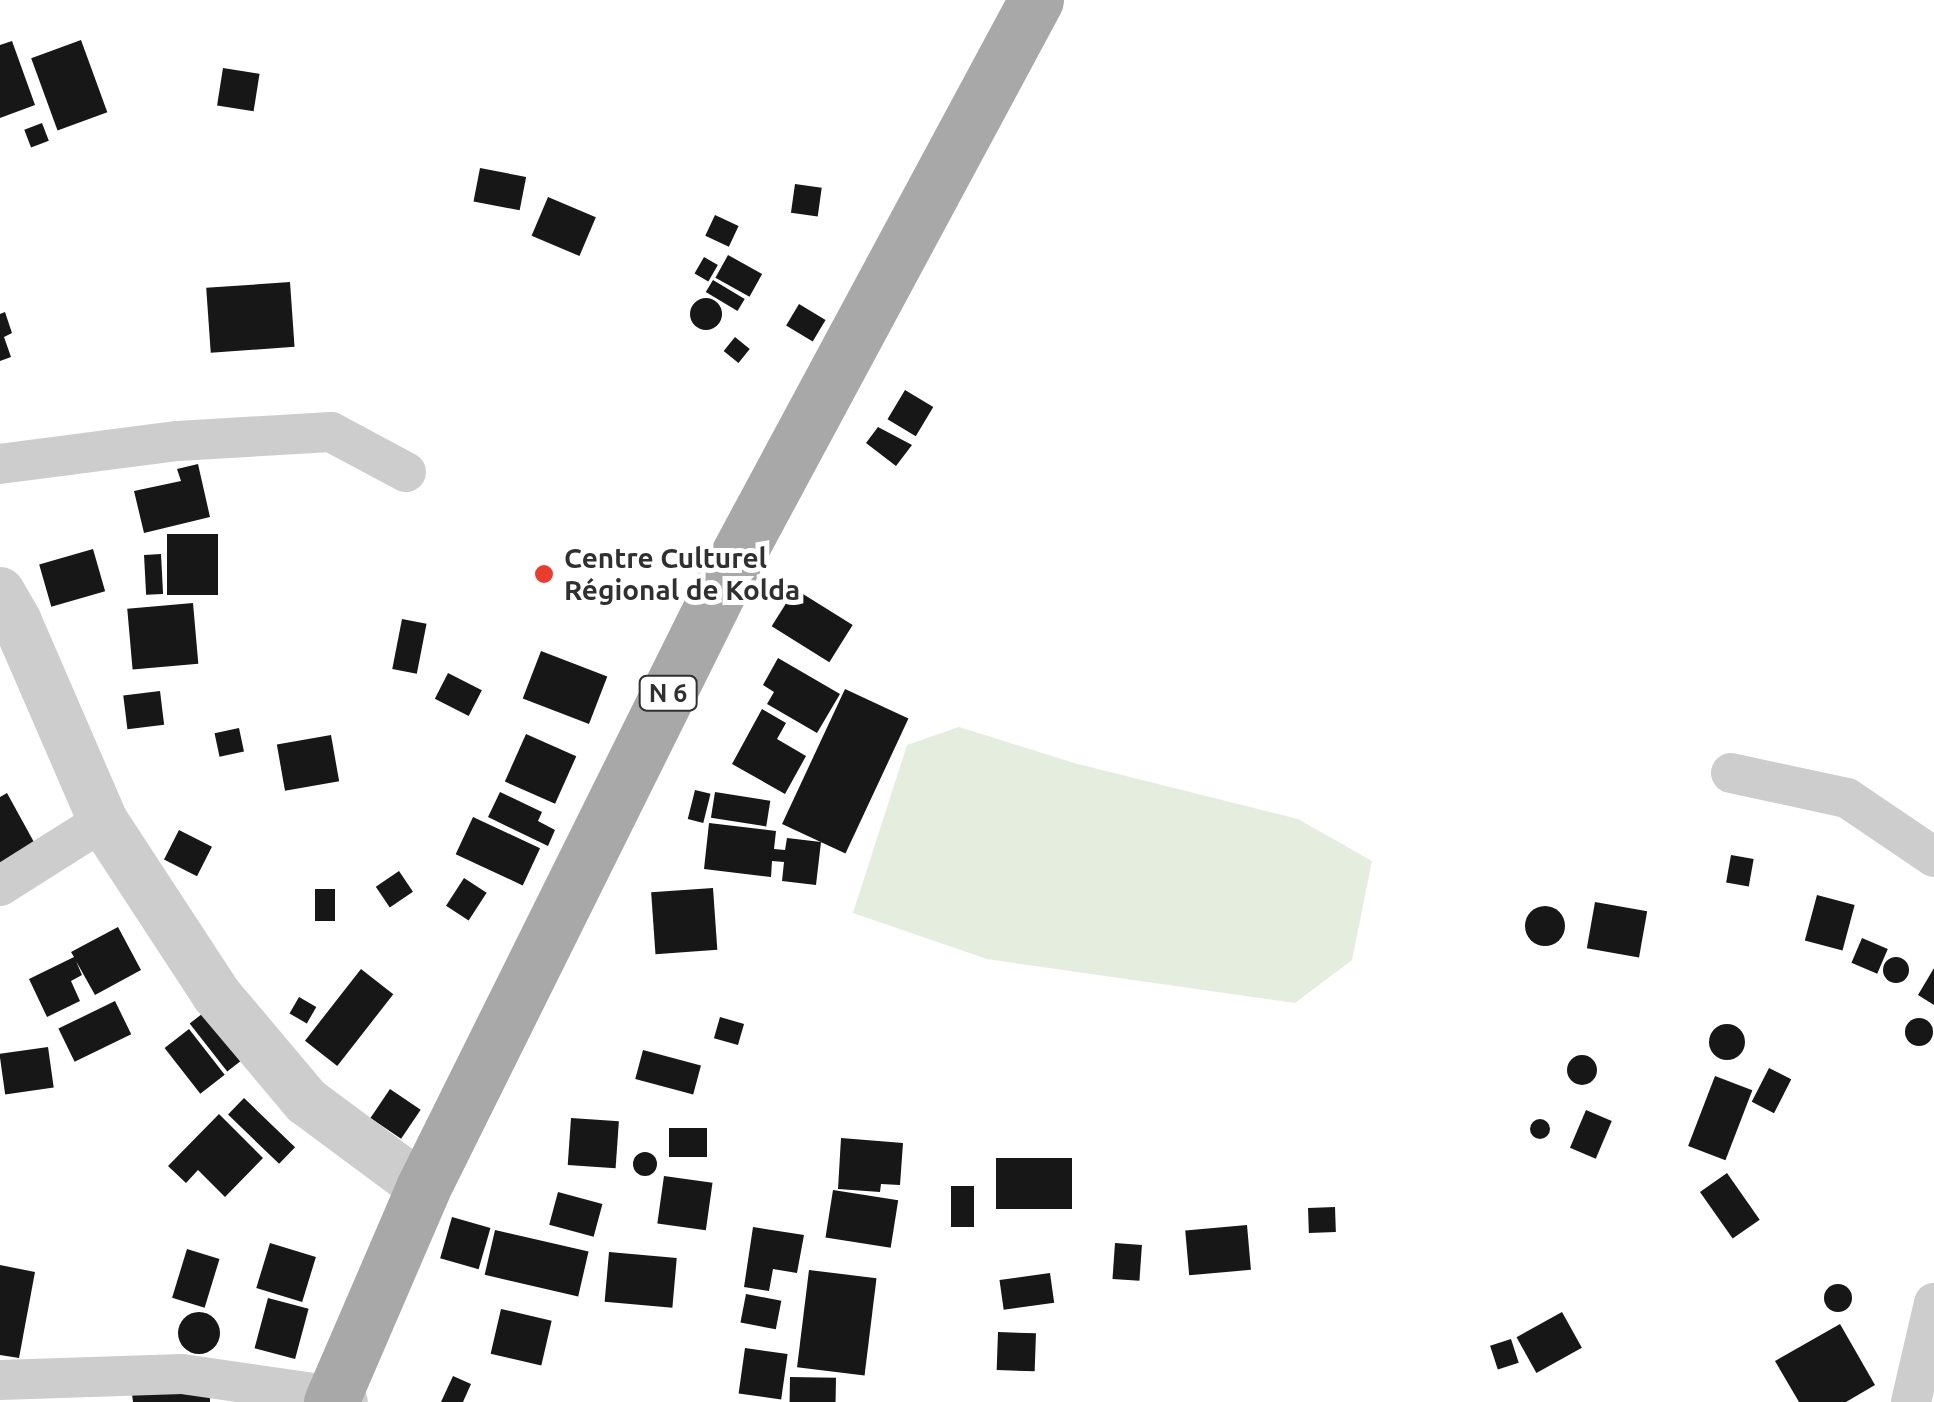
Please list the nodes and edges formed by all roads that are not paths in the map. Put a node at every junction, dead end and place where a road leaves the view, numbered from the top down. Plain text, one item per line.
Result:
1 (1036, 0) edge
2 (0, 464) edge
3 (406, 472) dead end
4 (6, 615) edge
5 (1730, 773) dead end
6 (103, 822) junction
7 (1934, 857) edge
8 (0, 886) edge
9 (423, 1188) junction
10 (1934, 1303) edge
11 (0, 1380) edge
12 (337, 1400) edge
13 (1911, 1402) edge

1 - 9 main road, N 6
2 - 3 street
4 - 6 street
5 - 7 street
6 - 8 street
6 - 9 street
9 - 12 main road, N 6
10 - 13 street
11 - 12 street

